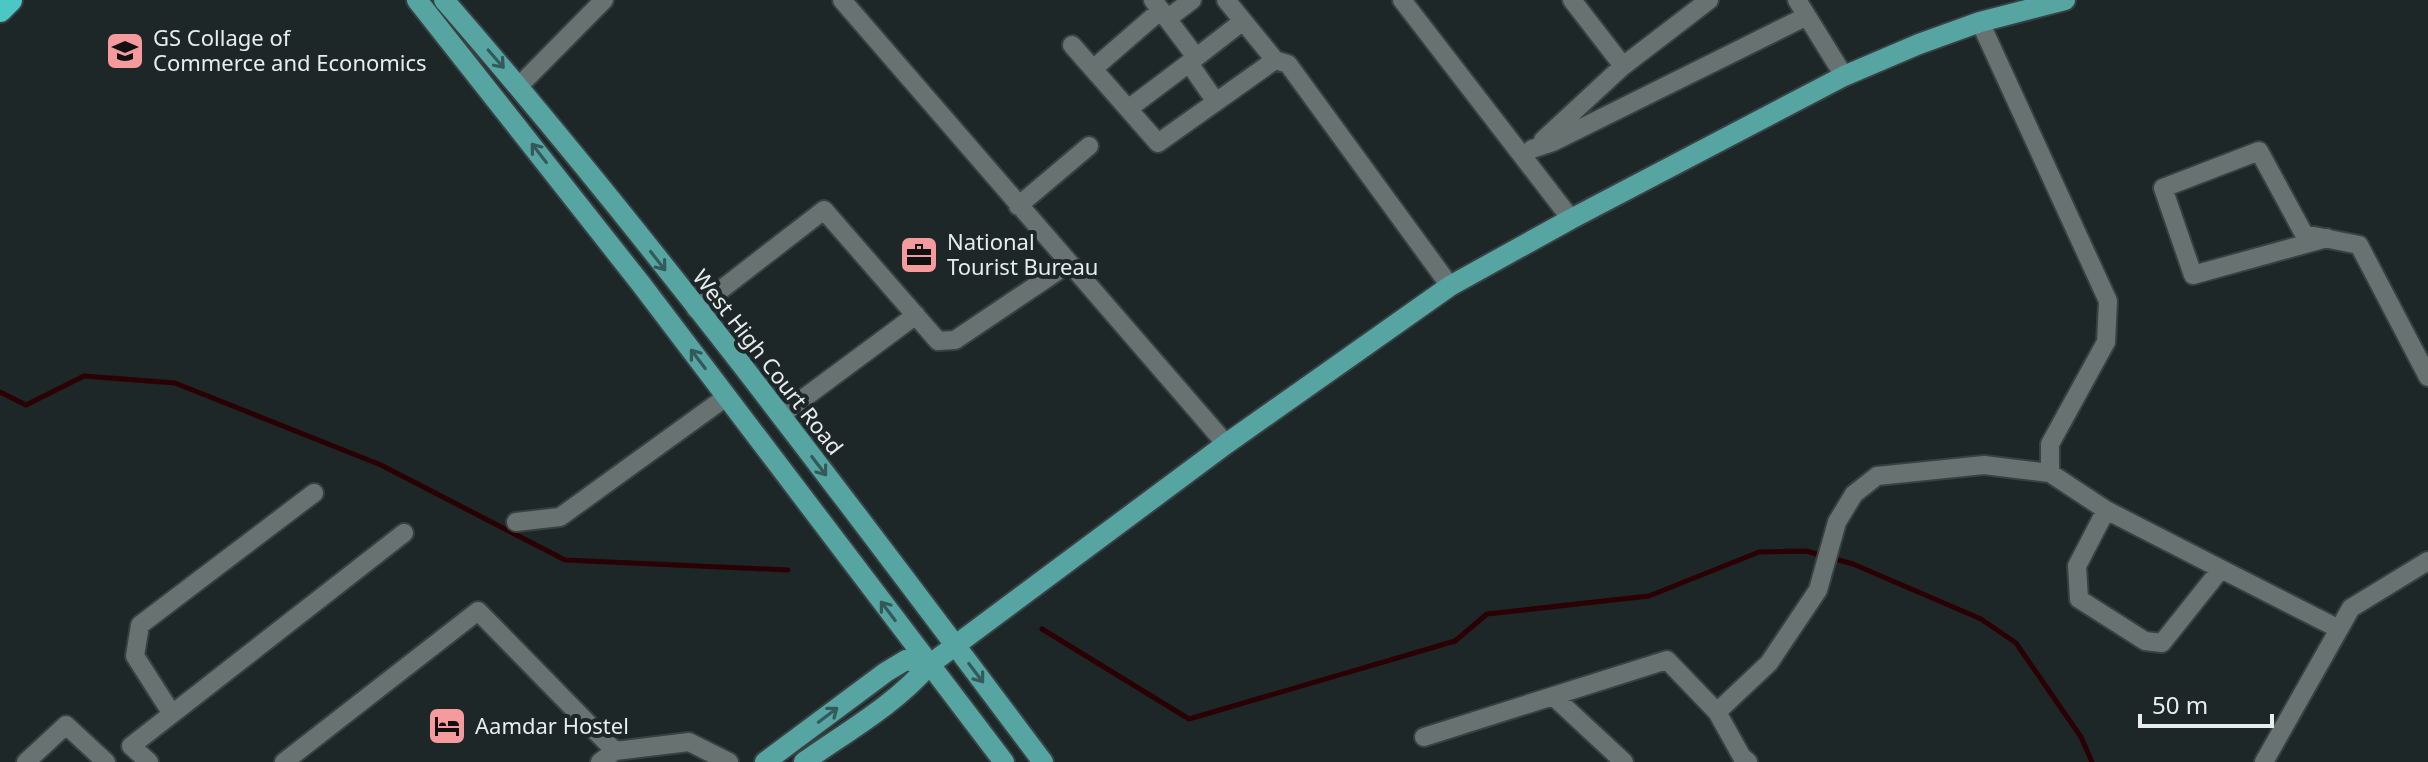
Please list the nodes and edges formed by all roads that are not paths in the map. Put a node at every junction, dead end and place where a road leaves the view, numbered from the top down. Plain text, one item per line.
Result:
1 (10, 0) edge
2 (417, 0) edge
3 (444, 0) edge
4 (604, 0) edge
5 (842, 0) edge
6 (1192, 0) edge
7 (1226, 0) edge
8 (1402, 0) edge
9 (1572, 0) edge
10 (1709, 0) edge
11 (2065, 0) edge
12 (1802, 8) edge
13 (0, 10) edge
14 (1160, 10) edge
15 (1243, 21) junction
16 (1980, 22) junction
17 (1072, 45) dead end
18 (1193, 60) junction
19 (1275, 60) junction
20 (1623, 66) junction
21 (1093, 69) junction
22 (1844, 76) junction
23 (519, 86) junction
24 (1216, 102) junction
25 (1128, 109) junction
26 (1089, 146) dead end
27 (1528, 153) junction
28 (1018, 206) junction
29 (1571, 219) junction
30 (2327, 238) junction
31 (1068, 264) junction
32 (1450, 286) junction
33 (696, 309) junction
34 (916, 315) junction
35 (2428, 377) edge
36 (726, 397) junction
37 (781, 415) junction
38 (1226, 444) junction
39 (2050, 473) junction
40 (314, 493) dead end
41 (2106, 510) junction
42 (516, 522) dead end
43 (404, 533) dead end
44 (2428, 561) edge
45 (2221, 569) junction
46 (2339, 629) junction
47 (956, 647) junction
48 (929, 665) junction
49 (1553, 696) junction
50 (1717, 712) junction
51 (172, 714) junction
52 (1424, 737) dead end
53 (606, 759) edge
54 (1743, 760) edge
55 (26, 762) edge
56 (106, 762) edge
57 (149, 762) edge
58 (284, 762) edge
59 (729, 762) edge
60 (765, 762) edge
61 (804, 762) edge
62 (1004, 762) edge
63 (1043, 762) edge
64 (1624, 762) edge
65 (2264, 762) edge

1 - 13 highway
36 -> 2 main road
3 -> 23 main road, West High Court Road
4 - 23 street
5 - 28 street
6 - 14 street
7 - 15 street
8 - 27 street
9 - 20 street
10 - 20 street
11 - 16 main road
12 - 22 street
12 - 27 street
14 - 18 street
14 - 21 street
15 - 18 street
15 - 19 street
16 - 22 main road
16 - 39 street
17 - 21 street
18 - 24 street
18 - 25 street
19 - 24 street
19 - 32 street
20 - 27 street
21 - 25 street
22 - 29 main road
23 -> 33 main road, West High Court Road
24 - 25 street
26 - 28 street
27 - 29 street
28 - 31 street
29 - 32 main road
30 - 30 street
30 - 35 street
31 - 34 street
31 - 38 street
32 - 38 main road
33 - 34 street
33 - 37 main road, West High Court Road
34 - 37 street
36 - 42 street
48 -> 36 main road
37 -> 47 main road, West High Court Road
38 - 47 main road
39 - 41 street
39 - 50 street
40 - 51 street
41 - 45 street
41 - 45 street
43 - 51 street
44 - 46 street
45 - 46 street
46 - 65 street
47 - 48 main road
47 -> 63 main road, West High Court Road
60 -> 48 main road
48 - 61 main road
48 - 62 main road
49 - 50 street
49 - 52 street
49 - 64 street
50 - 54 street
51 - 57 street
53 - 58 street
53 - 59 street
55 - 56 street

